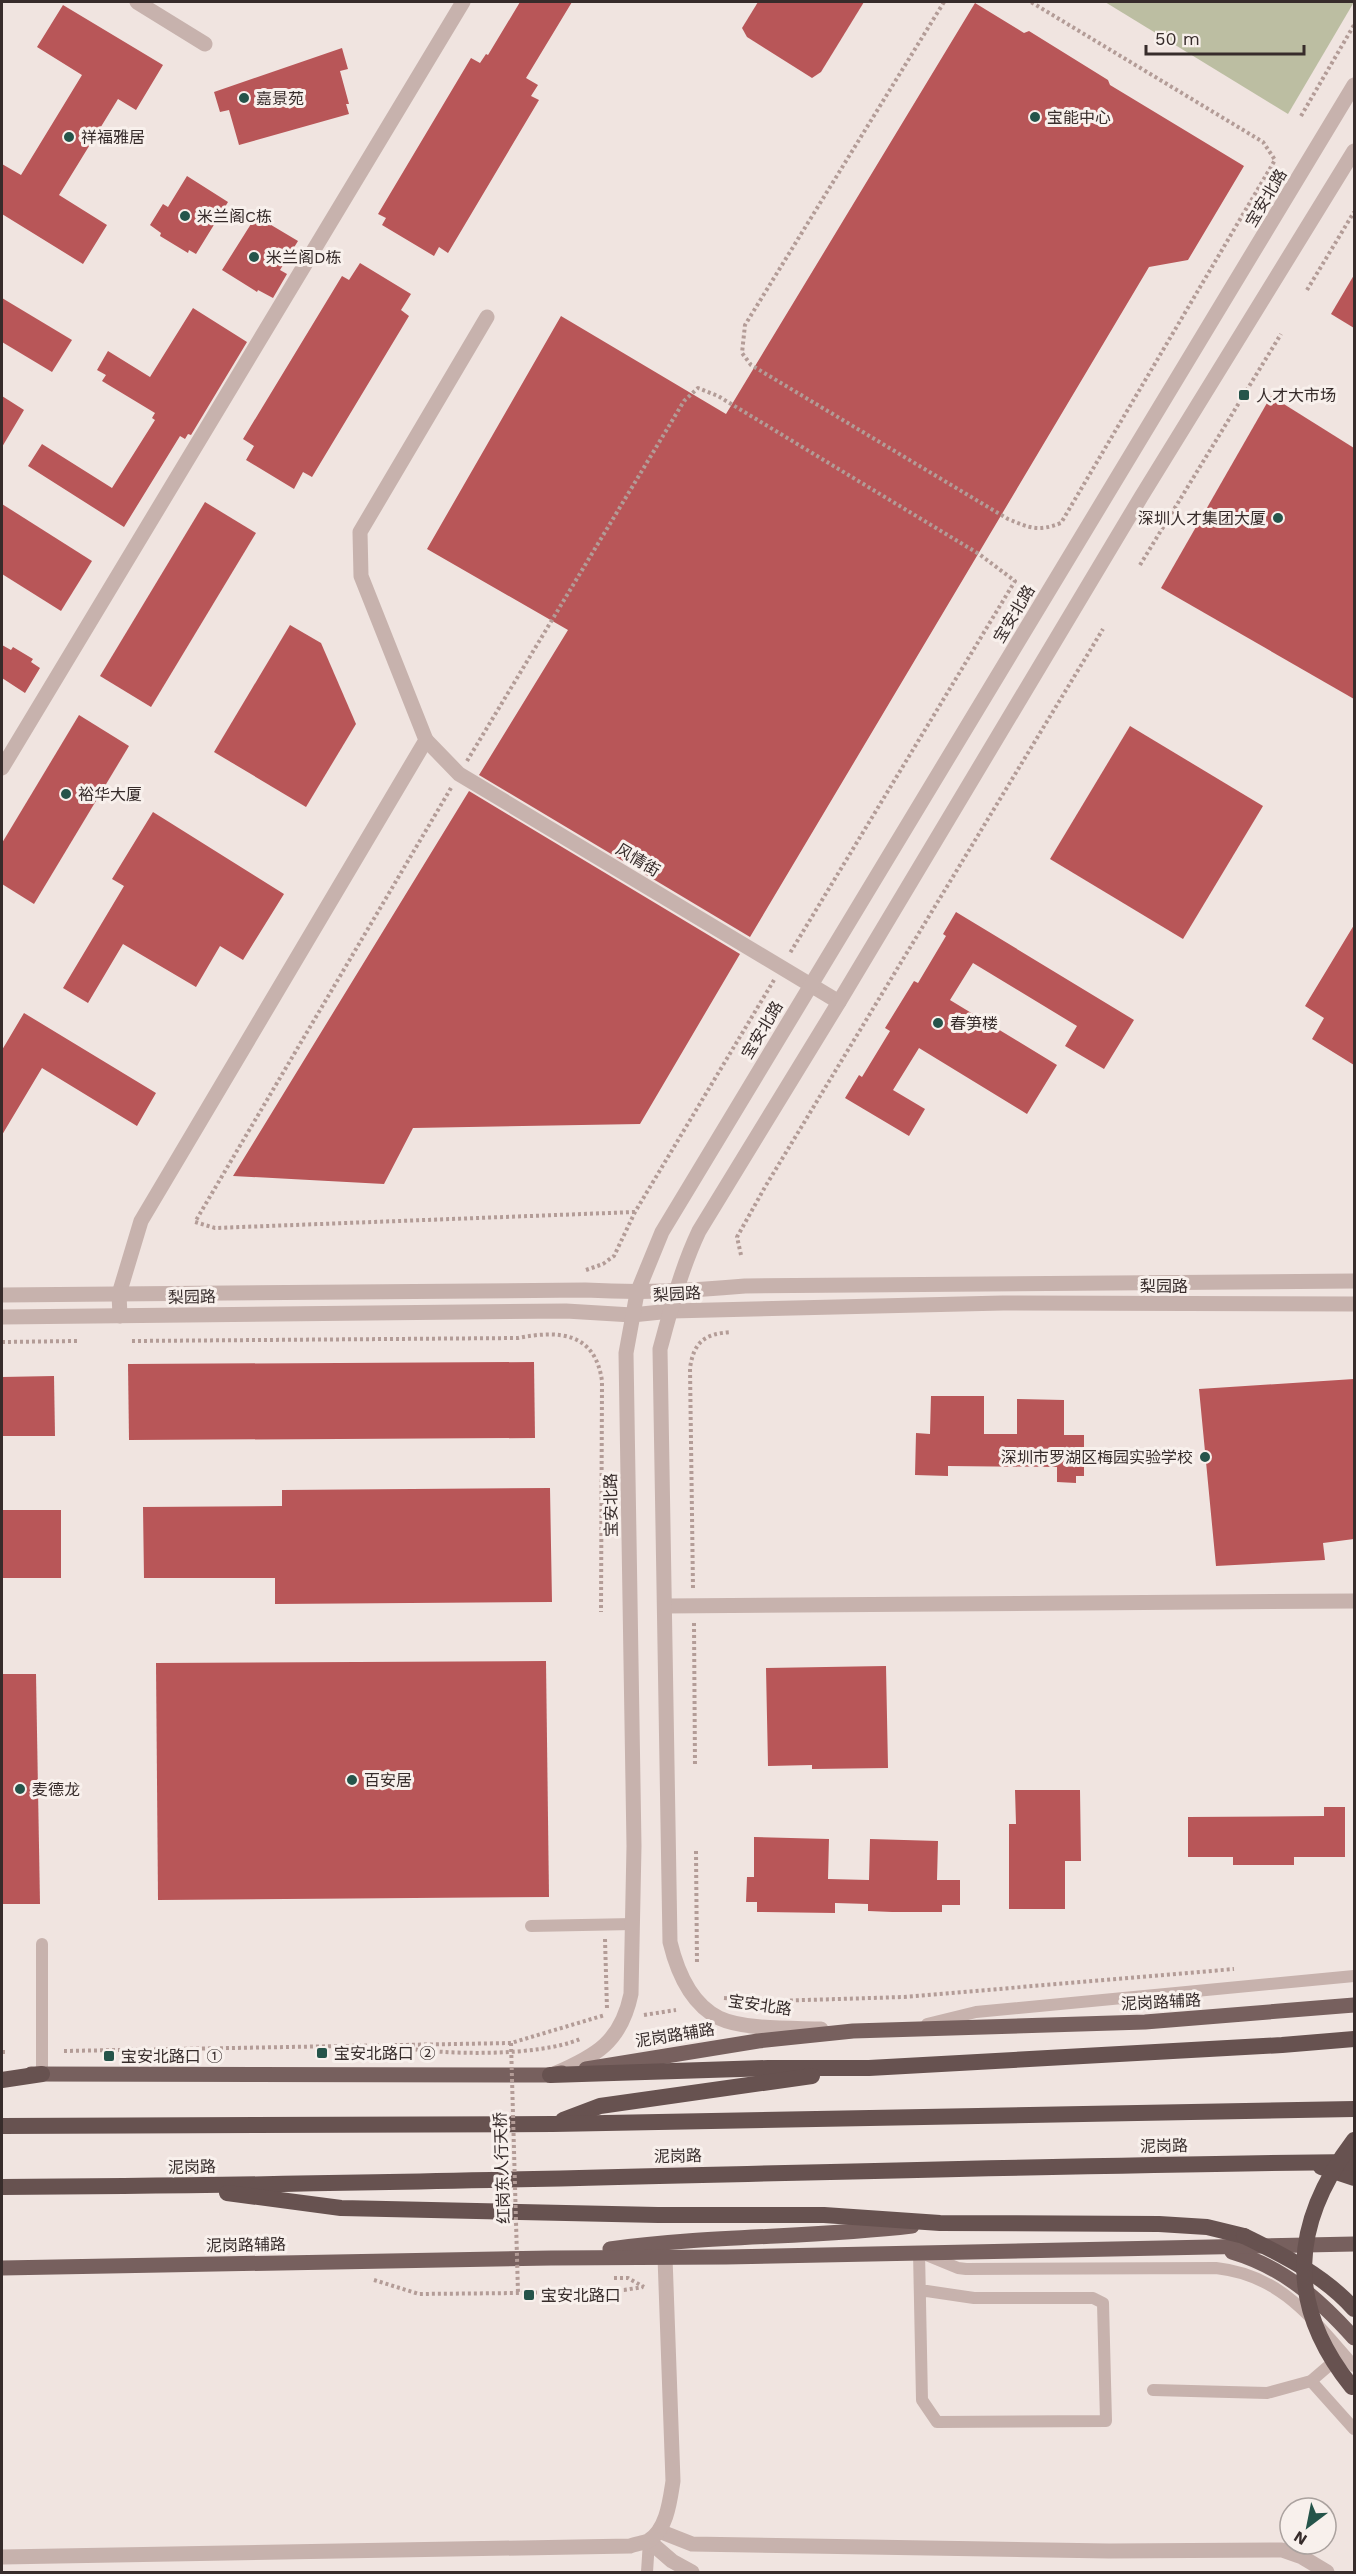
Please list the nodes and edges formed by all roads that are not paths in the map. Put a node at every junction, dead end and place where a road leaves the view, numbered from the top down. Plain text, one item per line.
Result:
1 (137, 2) edge
2 (463, 2) edge
3 (205, 44) dead end
4 (1354, 85) edge
5 (1354, 151) edge
6 (488, 317) dead end
7 (426, 740) junction
8 (2, 768) edge
9 (810, 985) junction
10 (840, 1002) junction
11 (1354, 1281) edge
12 (637, 1293) junction
13 (676, 1293) junction
14 (119, 1294) junction
15 (2, 1295) edge
16 (1354, 1304) edge
17 (671, 1311) junction
18 (632, 1315) junction
19 (120, 1316) junction
20 (2, 1317) edge
21 (1354, 1601) edge
22 (665, 1606) junction
23 (633, 1924) junction
24 (531, 1926) dead end
25 (42, 1944) dead end
26 (1354, 1976) edge
27 (1354, 2005) edge
28 (909, 2029) junction
29 (853, 2031) junction
30 (1354, 2039) edge
31 (869, 2068) junction
32 (2, 2074) edge
33 (42, 2074) junction
34 (550, 2075) junction
35 (2, 2080) edge
36 (1354, 2109) edge
37 (553, 2124) junction
38 (2, 2127) edge
39 (1354, 2140) edge
40 (1309, 2162) junction
41 (1354, 2162) edge
42 (1354, 2178) edge
43 (174, 2186) junction
44 (2, 2187) edge
45 (940, 2223) junction
46 (1354, 2244) edge
47 (1216, 2247) junction
48 (919, 2252) junction
49 (665, 2257) junction
50 (551, 2258) junction
51 (2, 2268) edge
52 (920, 2290) junction
53 (1354, 2309) edge
54 (1354, 2338) edge
55 (1343, 2353) junction
56 (1354, 2366) edge
57 (1311, 2381) junction
58 (1354, 2389) edge
59 (1153, 2390) dead end
60 (1354, 2429) edge
61 (654, 2536) junction
62 (2, 2557) edge
63 (647, 2572) edge
64 (692, 2572) edge
65 (1327, 2572) edge

1 - 3 street
2 - 8 street
4 - 9 street, 宝安北路
5 - 10 street, 宝安北路
6 - 7 street
7 - 9 street, 风情街
7 - 14 street
9 - 10 street, 风情街
9 - 12 street, 宝安北路
10 - 13 street, 宝安北路
11 - 13 street, 梨园路
12 - 13 street, 梨园路
12 - 14 street, 梨园路
12 - 18 street, 宝安北路
13 - 17 street, 宝安北路
14 - 15 street, 梨园路
14 - 19 street
16 - 17 street, 梨园路
17 - 18 street, 梨园路
17 - 22 street, 宝安北路
18 - 19 street, 梨园路
18 - 23 street, 宝安北路
19 - 20 street, 梨园路
21 - 22 street
22 - 29 street, 宝安北路
23 - 24 lane
23 - 34 street, 宝安北路
25 - 33 lane
26 - 28 lane
27 - 28 main road, 泥岗路辅路
28 - 29 main road, 泥岗路辅路
29 - 34 main road, 泥岗路辅路
30 - 31 highway
31 - 34 highway
31 - 37 highway
32 - 33 main road, 泥岗路辅路
33 - 34 main road, 泥岗路辅路
33 - 35 highway
36 - 37 highway
37 - 38 highway
39 - 58 highway, bridge
40 - 41 highway, 泥岗路
40 - 42 highway
40 - 43 highway, 泥岗路
43 - 44 highway, 泥岗路
43 - 45 highway
45 - 50 main road
45 - 53 highway, bridge
46 - 47 main road, 泥岗路辅路
47 - 48 main road, 泥岗路辅路
47 - 54 main road
48 - 49 main road, 泥岗路辅路
48 - 52 lane
48 - 55 lane
49 - 50 main road, 泥岗路辅路
49 - 61 street
50 - 51 main road, 泥岗路辅路
52 - 52 lane
55 - 56 lane
55 - 57 lane
57 - 59 lane
57 - 60 lane
61 - 62 street
61 - 63 lane
61 - 64 street
61 - 65 street

